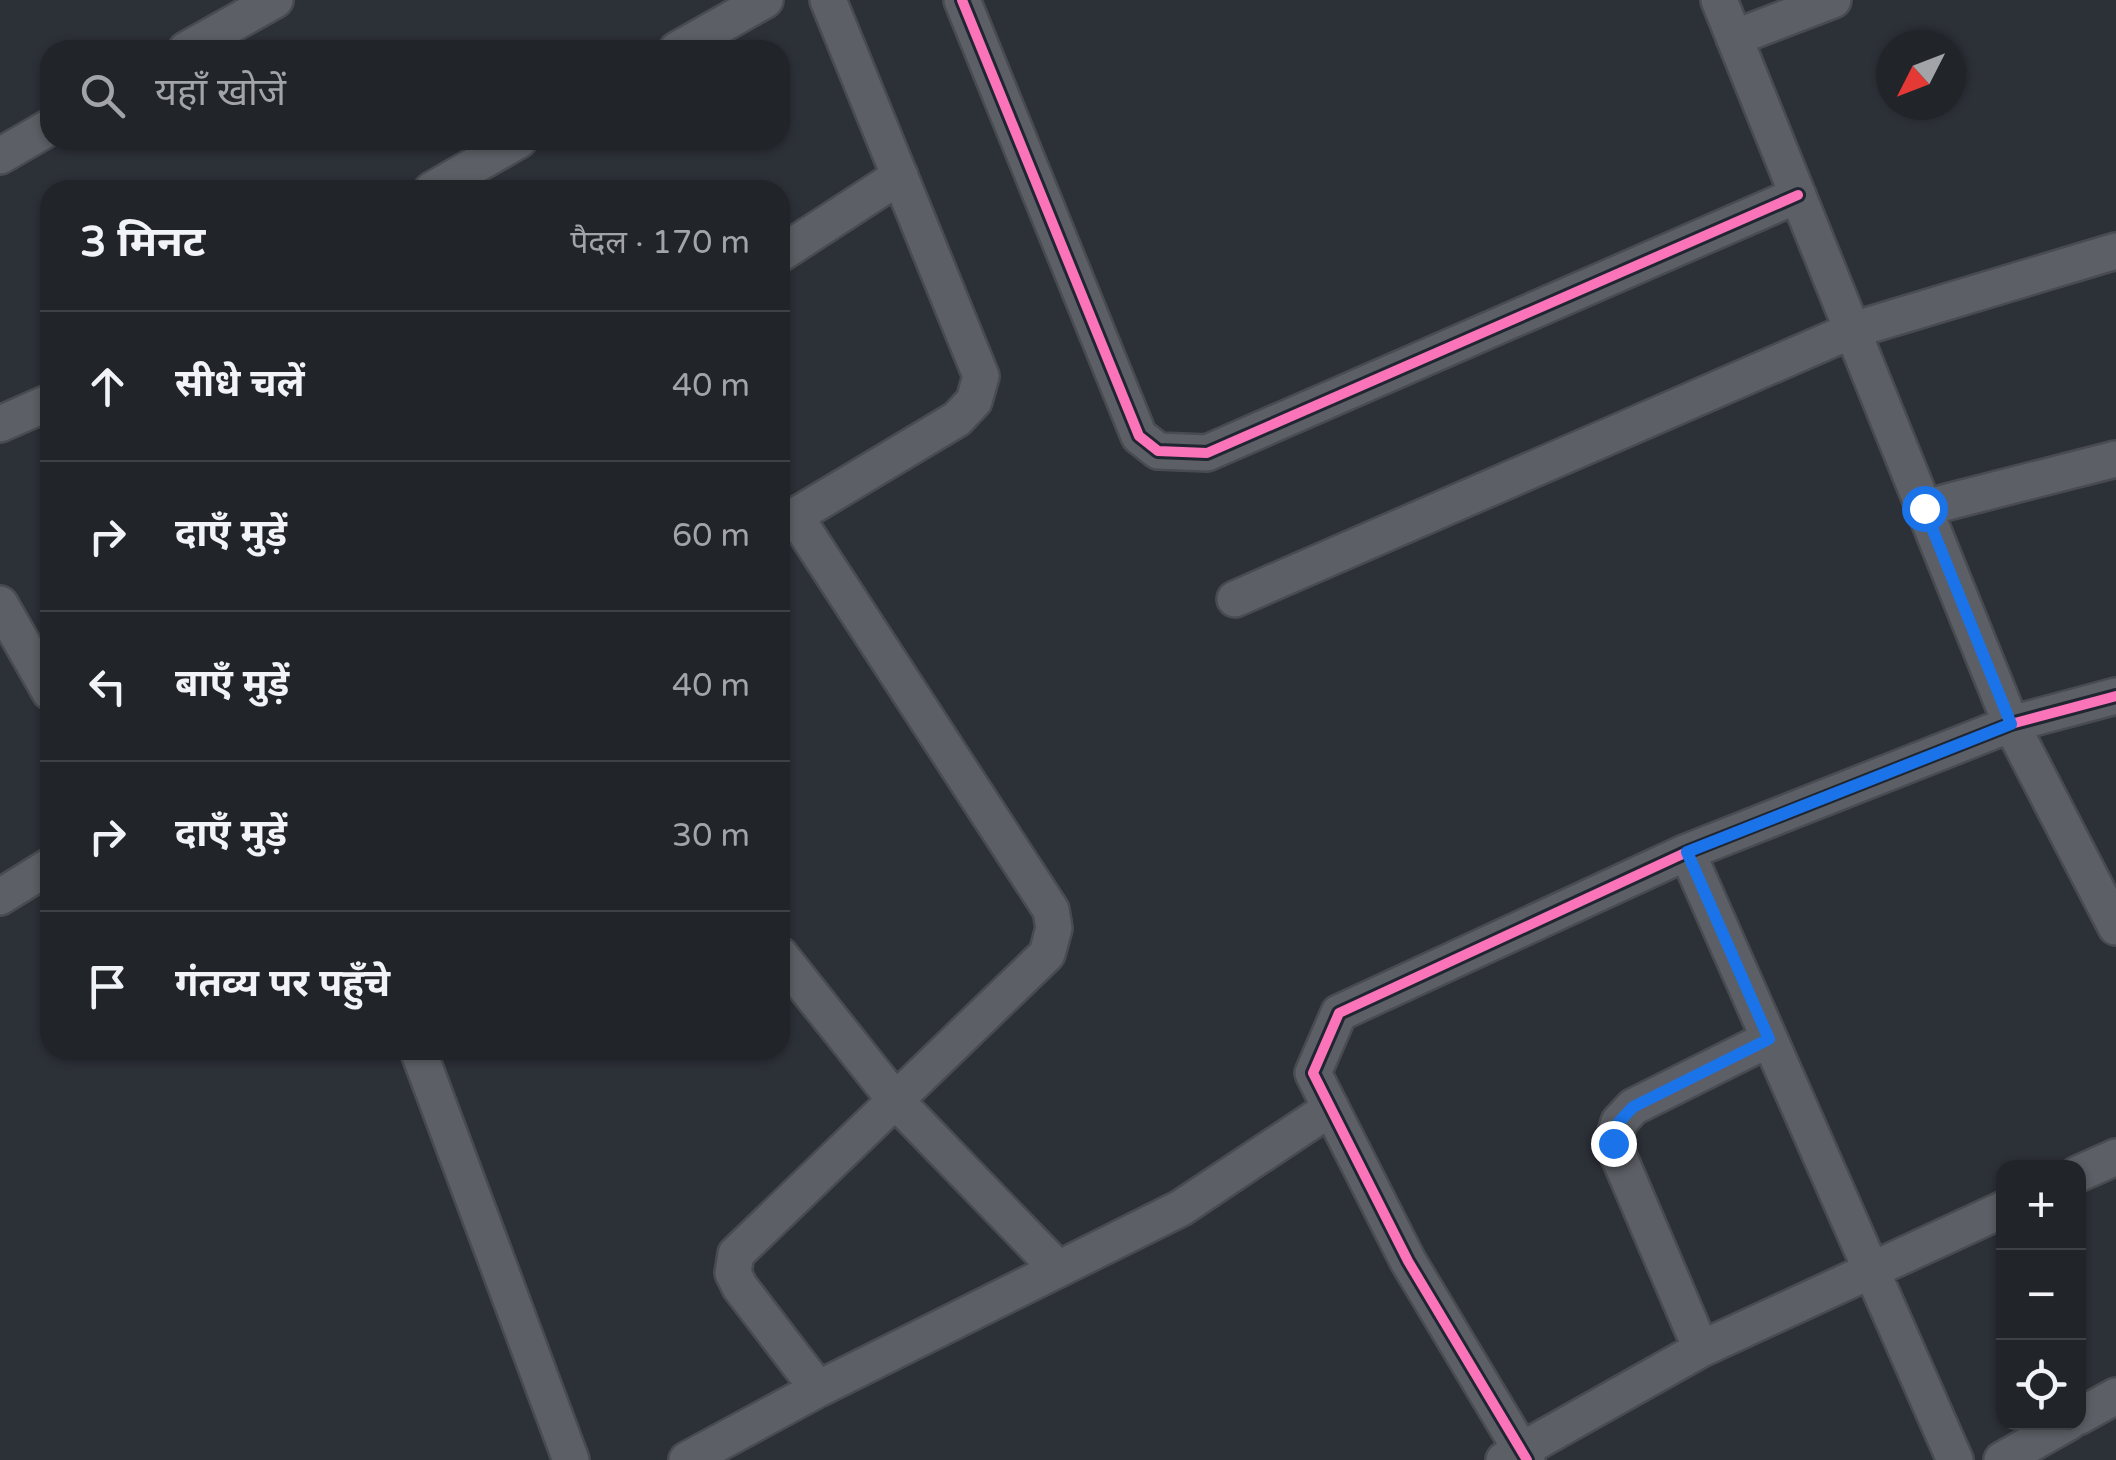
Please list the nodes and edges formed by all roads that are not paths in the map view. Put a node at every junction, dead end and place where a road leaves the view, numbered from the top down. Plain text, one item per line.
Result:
1 (274, 0) edge
2 (765, 0) edge
3 (828, 0) edge
4 (962, 0) edge
5 (1719, 0) edge
6 (1833, 0) edge
7 (1734, 38) junction
8 (204, 40) edge
9 (695, 40) edge
10 (40, 133) edge
11 (502, 150) edge
12 (0, 156) edge
13 (900, 176) junction
14 (450, 180) edge
15 (1798, 194) junction
16 (790, 248) edge
17 (2116, 251) edge
18 (1854, 330) junction
19 (40, 406) edge
20 (0, 424) edge
21 (2116, 459) edge
22 (1924, 508) junction
23 (790, 520) edge
24 (790, 524) edge
25 (1234, 599) dead end
26 (1, 608) edge
27 (40, 675) edge
28 (2116, 696) edge
29 (2011, 724) junction
30 (1687, 852) junction
31 (40, 872) edge
32 (0, 898) edge
33 (2116, 928) edge
34 (790, 968) edge
35 (1769, 1039) junction
36 (422, 1060) edge
37 (896, 1101) junction
38 (1332, 1108) junction
39 (2116, 1157) edge
40 (2086, 1170) edge
41 (1996, 1214) edge
42 (1058, 1269) junction
43 (1871, 1271) junction
44 (1702, 1349) junction
45 (818, 1388) junction
46 (2116, 1396) edge
47 (2086, 1413) edge
48 (2055, 1430) edge
49 (1517, 1457) edge
50 (571, 1460) edge
51 (687, 1460) edge
52 (1955, 1460) edge
53 (2002, 1460) edge

1 - 8 street
2 - 9 street
3 - 13 street
4 - 15 street
5 - 7 street
6 - 7 street
7 - 15 street
10 - 12 street
11 - 14 street
13 - 16 street
13 - 23 street
15 - 18 street
17 - 18 street
18 - 22 street
18 - 25 street
19 - 20 street
21 - 22 street
22 - 29 street
24 - 37 street
26 - 27 street
28 - 29 street
29 - 30 street
29 - 33 street
30 - 35 street
30 - 38 street
31 - 32 street
34 - 37 street
35 - 43 street
35 - 44 street
36 - 50 street
37 - 42 street
37 - 45 street
38 - 42 street
38 - 49 street
39 - 40 street
41 - 43 street
42 - 45 street
43 - 44 street
43 - 52 street
44 - 49 street
45 - 51 street
46 - 47 street
48 - 53 street

